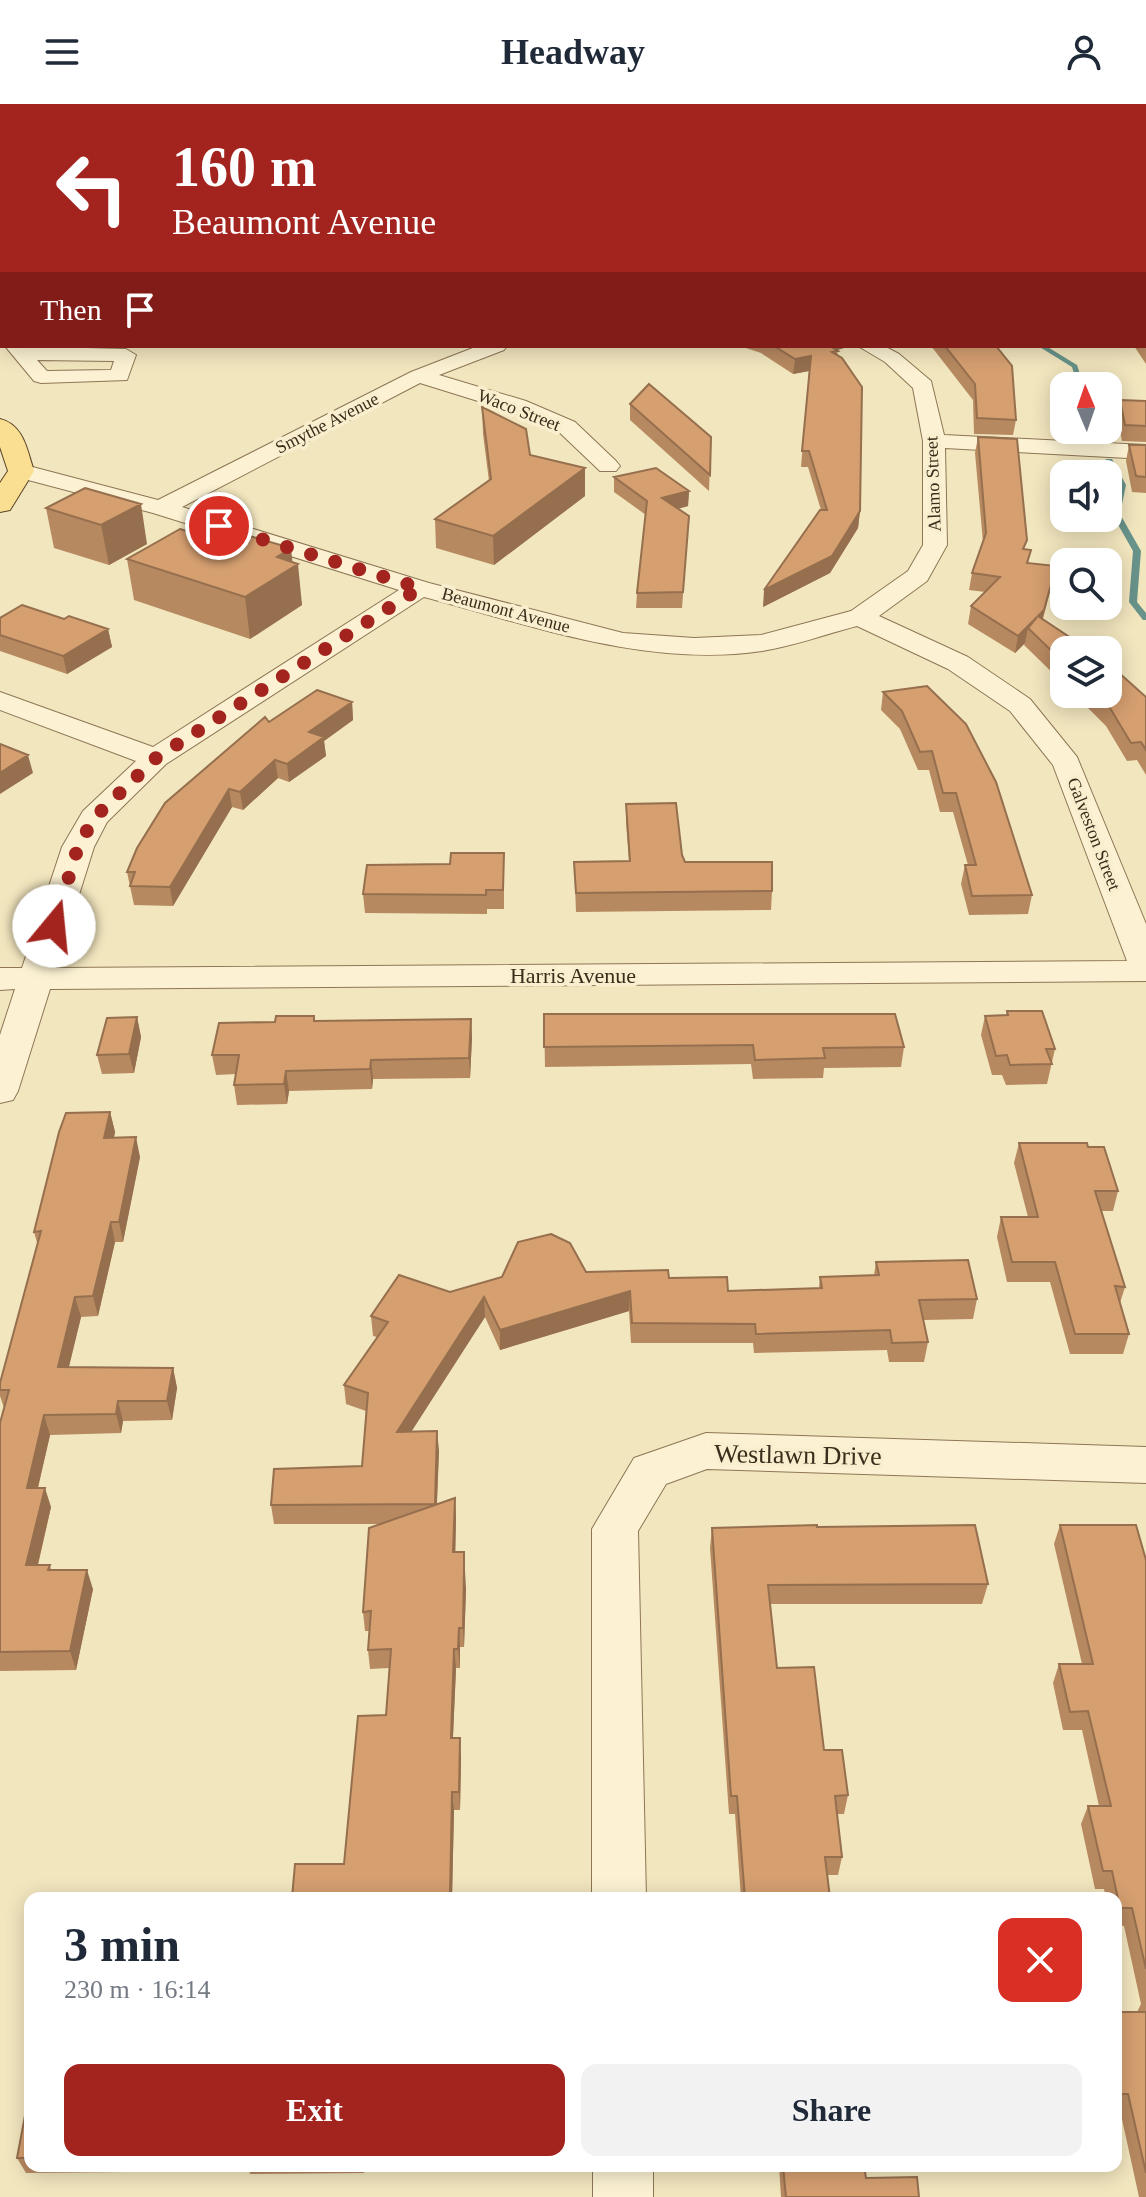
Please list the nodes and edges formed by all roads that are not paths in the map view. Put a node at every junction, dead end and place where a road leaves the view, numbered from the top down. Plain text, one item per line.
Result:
1 (492, 348) edge
2 (872, 348) edge
3 (418, 376) junction
4 (0, 427) edge
5 (934, 441) junction
6 (1146, 452) edge
7 (608, 466) dead end
8 (21, 471) junction
9 (0, 504) edge
10 (161, 508) junction
11 (420, 588) junction
12 (860, 617) junction
13 (0, 700) edge
14 (156, 758) junction
15 (1146, 969) edge
16 (0, 979) edge
17 (37, 979) junction
18 (0, 1091) edge
19 (1146, 1465) edge
20 (619, 1892) edge
21 (623, 2172) edge
22 (623, 2197) edge

1 - 3 street, Smythe Avenue
2 - 5 street, Alamo Street
3 - 7 street, Waco Street
3 - 10 street, Smythe Avenue
4 - 8 main road
5 - 6 street
5 - 12 street, Alamo Street
8 - 9 main road
8 - 10 street, Beaumont Avenue
10 - 11 street, Beaumont Avenue
11 - 12 street, Beaumont Avenue
11 - 14 street
12 - 15 street, Galveston Street
13 - 14 street
14 - 17 street
15 - 17 street, Harris Avenue
16 - 17 street, Harris Avenue
17 - 18 street
19 - 20 street, Westlawn Drive
21 - 22 street

